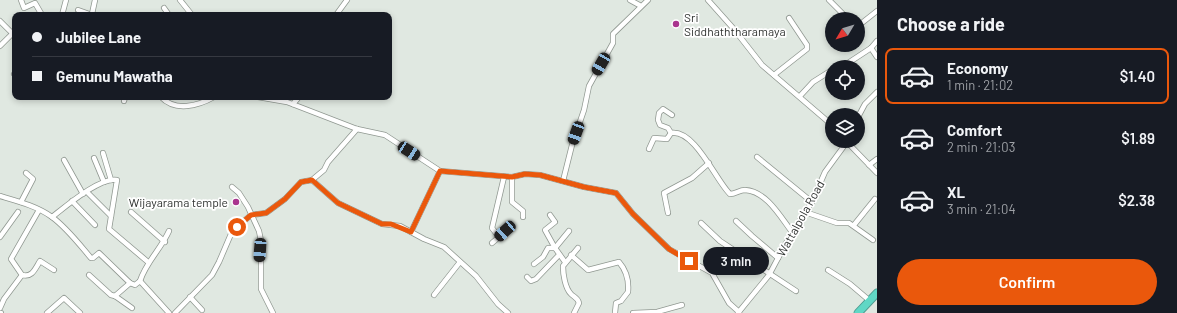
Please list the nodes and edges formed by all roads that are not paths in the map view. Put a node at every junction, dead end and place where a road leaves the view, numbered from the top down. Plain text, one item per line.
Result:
1 (21, 0) edge
2 (66, 0) edge
3 (95, 0) edge
4 (180, 0) edge
5 (347, 0) edge
6 (630, 0) edge
7 (648, 0) edge
8 (708, 0) edge
9 (829, 0) edge
10 (641, 6) junction
11 (164, 8) dead end
12 (78, 10) dead end
13 (877, 11) edge
14 (40, 12) edge
15 (63, 12) edge
16 (85, 12) edge
17 (92, 12) edge
18 (167, 12) edge
19 (190, 12) edge
20 (338, 12) edge
21 (841, 12) edge
22 (789, 18) dead end
23 (865, 20) edge
24 (0, 21) edge
25 (12, 33) edge
26 (12, 37) edge
27 (877, 41) edge
28 (0, 46) edge
29 (871, 48) junction
30 (877, 57) edge
31 (853, 60) edge
32 (825, 74) edge
33 (774, 75) junction
34 (877, 92) edge
35 (800, 96) junction
36 (165, 100) edge
37 (208, 100) edge
38 (273, 100) edge
39 (296, 100) edge
40 (293, 104) junction
41 (863, 108) edge
42 (672, 115) dead end
43 (825, 119) edge
44 (357, 129) junction
45 (671, 133) junction
46 (843, 148) edge
47 (853, 148) edge
48 (649, 149) dead end
49 (103, 153) dead end
50 (757, 157) dead end
51 (94, 158) dead end
52 (877, 159) edge
53 (64, 160) dead end
54 (709, 163) junction
55 (869, 165) junction
56 (440, 171) junction
57 (26, 173) dead end
58 (877, 173) edge
59 (504, 177) junction
60 (512, 177) junction
61 (111, 180) junction
62 (312, 180) junction
63 (563, 181) junction
64 (104, 182) junction
65 (232, 187) dead end
66 (85, 193) junction
67 (0, 196) edge
68 (875, 199) dead end
69 (72, 201) junction
70 (21, 202) junction
71 (812, 202) junction
72 (39, 210) junction
73 (18, 212) dead end
74 (131, 212) dead end
75 (805, 212) junction
76 (668, 213) dead end
77 (251, 215) junction
78 (550, 215) dead end
79 (111, 216) junction
80 (52, 217) junction
81 (522, 217) dead end
82 (736, 221) dead end
83 (701, 223) dead end
84 (95, 225) dead end
85 (511, 225) dead end
86 (854, 225) junction
87 (569, 231) dead end
88 (169, 232) dead end
89 (411, 232) junction
90 (792, 232) junction
91 (0, 237) edge
92 (498, 237) junction
93 (873, 240) dead end
94 (165, 242) junction
95 (492, 243) dead end
96 (555, 248) junction
97 (578, 248) dead end
98 (559, 255) junction
99 (571, 255) junction
100 (778, 258) junction
101 (148, 262) junction
102 (460, 262) junction
103 (565, 262) junction
104 (534, 264) dead end
105 (54, 270) dead end
106 (828, 270) dead end
107 (22, 275) junction
108 (89, 275) dead end
109 (769, 275) junction
110 (527, 277) dead end
111 (140, 281) junction
112 (130, 283) junction
113 (796, 291) dead end
114 (877, 293) edge
115 (434, 294) dead end
116 (115, 296) junction
117 (2, 297) edge
118 (190, 297) junction
119 (870, 301) junction
120 (682, 305) dead end
121 (0, 308) edge
122 (132, 308) dead end
123 (202, 310) dead end
124 (47, 313) edge
125 (80, 313) edge
126 (169, 313) edge
127 (175, 313) edge
128 (273, 313) edge
129 (508, 313) edge
130 (574, 313) edge
131 (615, 313) edge
132 (633, 313) edge
133 (738, 313) edge
134 (858, 313) edge

1 - 14 street
2 - 15 street
3 - 17 street
4 - 19 street
5 - 20 street
6 - 10 street
7 - 10 street
8 - 33 street
9 - 21 street
10 - 63 street
11 - 18 street
12 - 16 street
13 - 23 street
22 - 33 street
24 - 25 street
26 - 28 street
27 - 29 street
29 - 30 street
29 - 31 street
32 - 35 street
33 - 35 street
34 - 41 street
35 - 43 street
36 - 37 street
38 - 40 street
39 - 40 street
40 - 44 street
42 - 45 street
44 - 56 street
44 - 62 street
45 - 48 street
45 - 54 street
46 - 71 street, Wattalpola Road
47 - 55 street
49 - 61 street
50 - 71 street
51 - 64 street
52 - 55 street
53 - 66 street
54 - 76 street
54 - 90 street
55 - 58 street
56 - 59 street
56 - 89 street
57 - 70 street
59 - 60 street
59 - 92 street
60 - 63 street
60 - 81 street
61 - 64 street
61 - 79 street
62 - 77 street
62 - 89 street
63 - 133 street
64 - 66 street
65 - 77 street
66 - 69 street
66 - 79 street
67 - 70 street
68 - 86 street
69 - 80 street
69 - 84 street
70 - 72 street
71 - 75 street, Wattalpola Road
72 - 80 street
72 - 107 street
73 - 91 street
74 - 94 street
75 - 86 street
75 - 90 street, Wattalpola Road
77 - 118 street
77 - 128 street
78 - 96 street
79 - 101 street
80 - 112 street
82 - 100 street
83 - 109 street
85 - 92 street
86 - 93 street
87 - 96 street
88 - 94 street
89 - 102 street
90 - 100 street, Wattalpola Road
92 - 95 street
94 - 101 street
96 - 98 street
96 - 104 street
97 - 99 street
98 - 103 street
98 - 110 street
99 - 103 street
99 - 131 street
100 - 109 street, Wattalpola Road
101 - 111 street
102 - 115 street
102 - 129 street
103 - 130 street
105 - 107 street
106 - 119 street
107 - 117 street
108 - 116 street
109 - 113 street
109 - 133 street, Wattalpola Road
111 - 112 street
111 - 126 street
112 - 116 street
114 - 119 highway
116 - 122 street
117 - 121 street
118 - 123 street
118 - 127 street
119 - 134 highway
120 - 132 street
124 - 125 street

